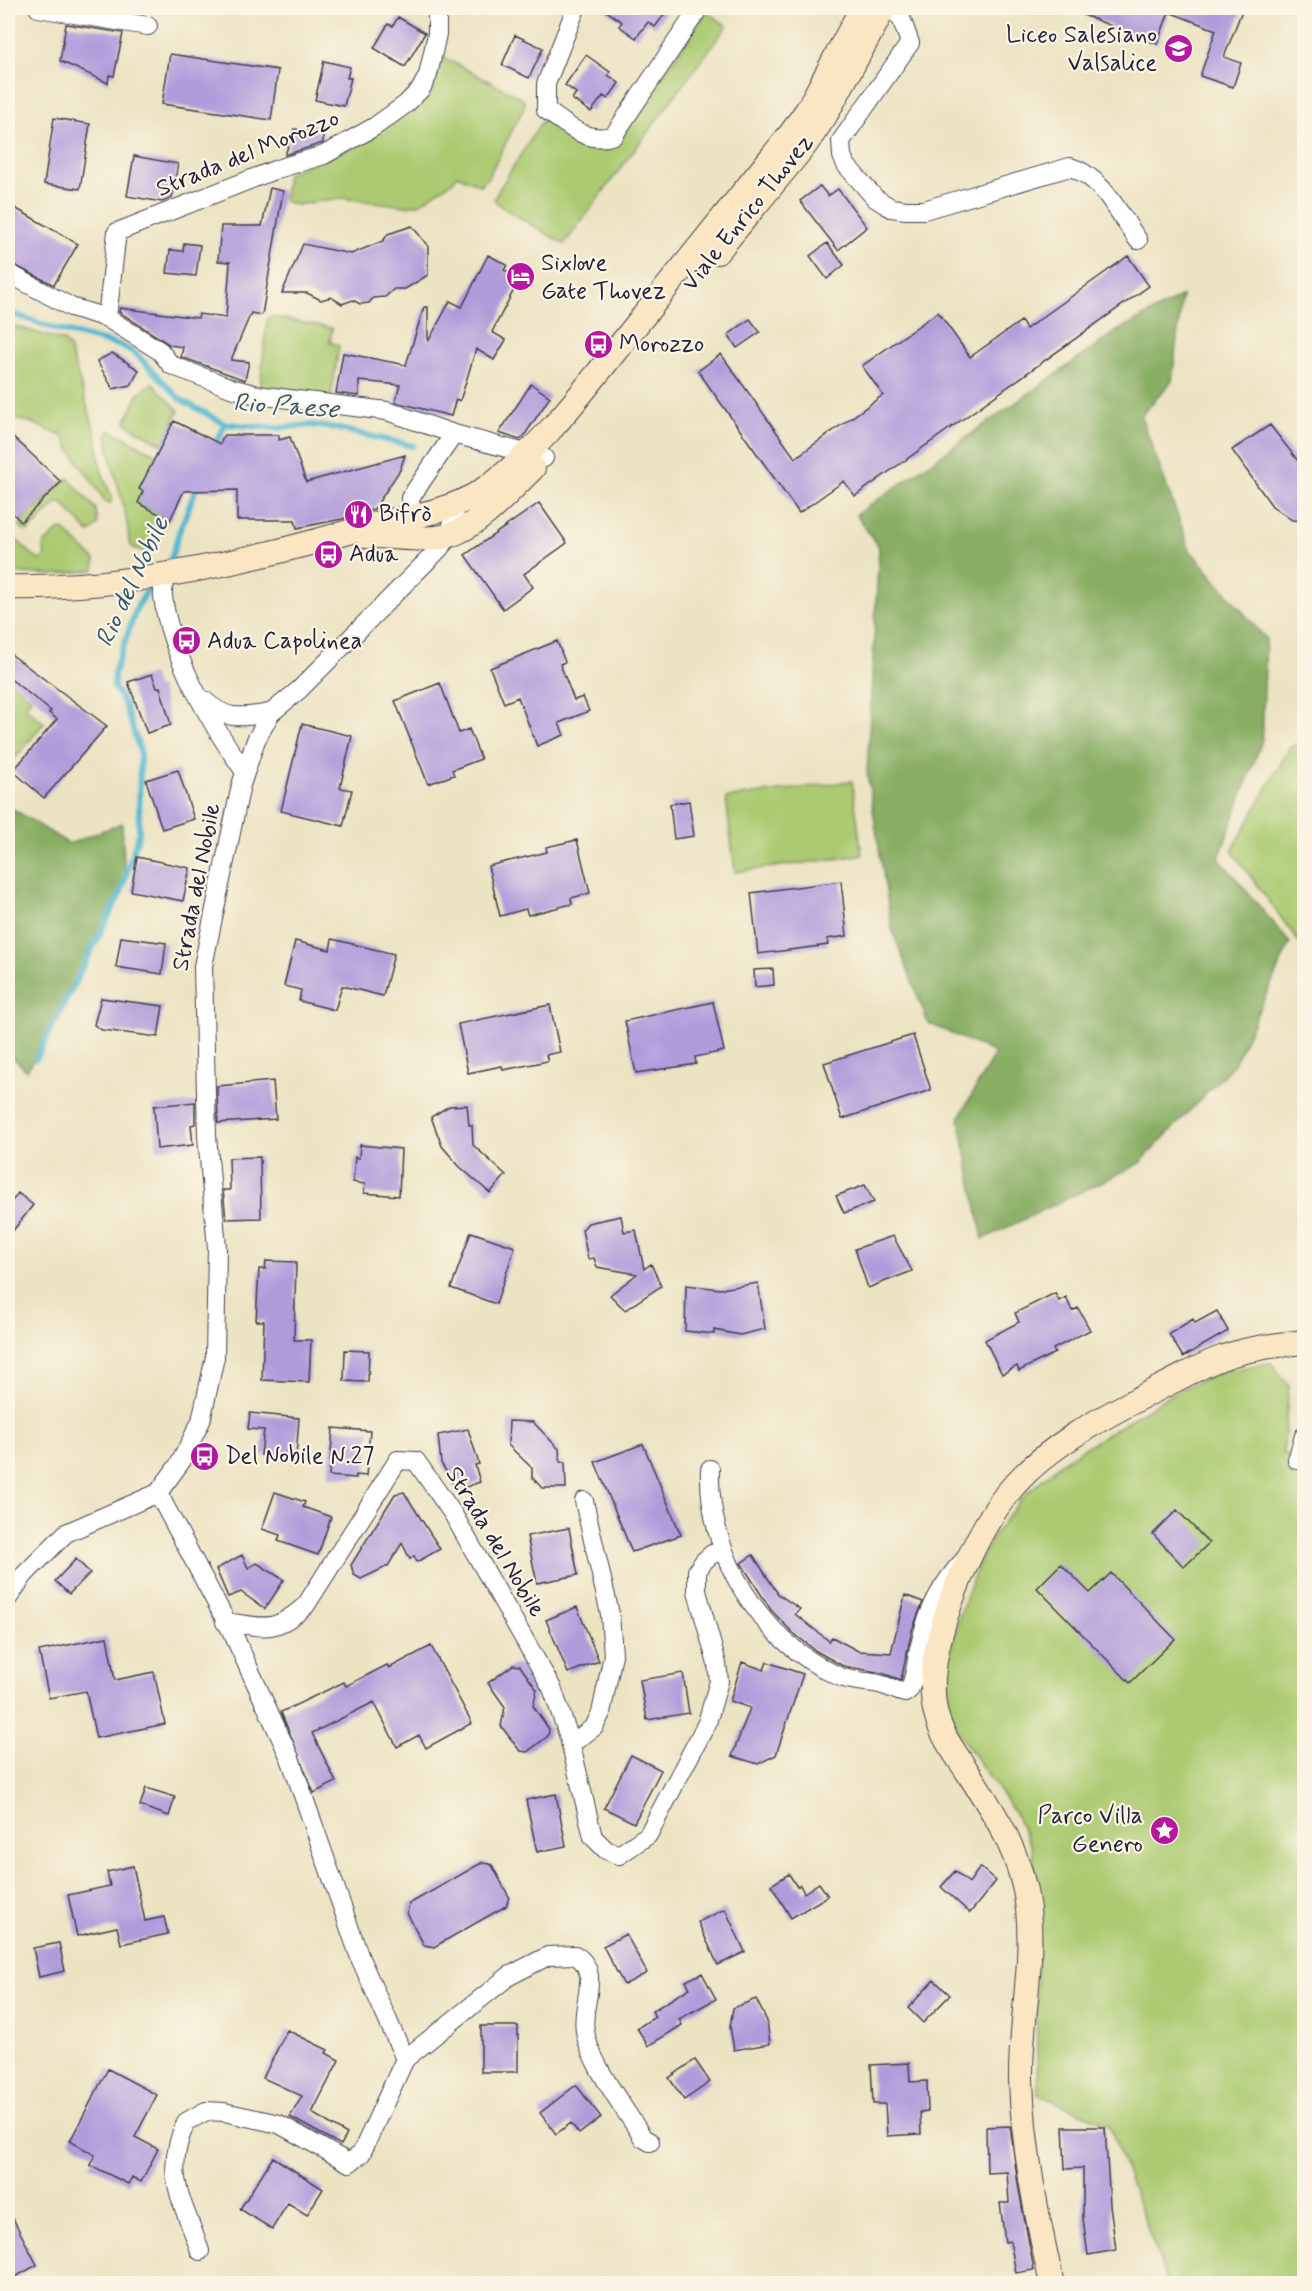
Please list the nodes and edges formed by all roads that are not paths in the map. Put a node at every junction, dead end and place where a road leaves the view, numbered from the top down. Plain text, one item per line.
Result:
1 (38, 8) edge
2 (437, 8) edge
3 (576, 8) edge
4 (699, 8) edge
5 (862, 8) edge
6 (884, 8) edge
7 (891, 8) edge
8 (148, 26) dead end
9 (1138, 240) dead end
10 (8, 273) edge
11 (107, 318) junction
12 (454, 434) junction
13 (536, 456) junction
14 (458, 502) junction
15 (411, 518) junction
16 (450, 535) junction
17 (338, 537) junction
18 (159, 575) junction
19 (8, 587) edge
20 (198, 695) junction
21 (271, 713) junction
22 (245, 772) junction
23 (1305, 1342) edge
24 (1305, 1436) edge
25 (1297, 1460) dead end
26 (710, 1469) dead end
27 (158, 1492) junction
28 (584, 1502) dead end
29 (724, 1551) junction
30 (972, 1551) junction
31 (8, 1598) edge
32 (225, 1622) junction
33 (569, 1737) junction
34 (405, 2059) junction
35 (650, 2142) dead end
36 (200, 2251) dead end
37 (1052, 2283) edge

1 - 8 street
2 - 11 street, Strada del Morozzo
3 - 4 street
5 - 13 street, Viale Enrico Thovez
6 - 13 street, Viale Enrico Thovez
7 - 9 street
10 - 11 street
11 - 12 street
12 - 13 street
12 - 15 street
13 - 14 street, Viale Enrico Thovez
13 - 16 street, Viale Enrico Thovez
14 - 15 street, Viale Enrico Thovez
14 - 16 street
15 - 17 street, Viale Enrico Thovez
16 - 17 street
16 - 21 street, Strada del Nobile
17 - 18 street
18 - 19 street
18 - 20 street
20 - 21 street
20 - 22 street
21 - 22 street, Strada del Nobile
22 - 27 street, Strada del Nobile
23 - 30 street
24 - 25 street
26 - 29 street
27 - 31 street, Strada del Nobile
27 - 32 street
28 - 33 street
29 - 30 street
29 - 33 street, Strada del Nobile
30 - 37 street
32 - 33 street, Strada del Nobile
32 - 34 street
34 - 35 street
34 - 36 street

